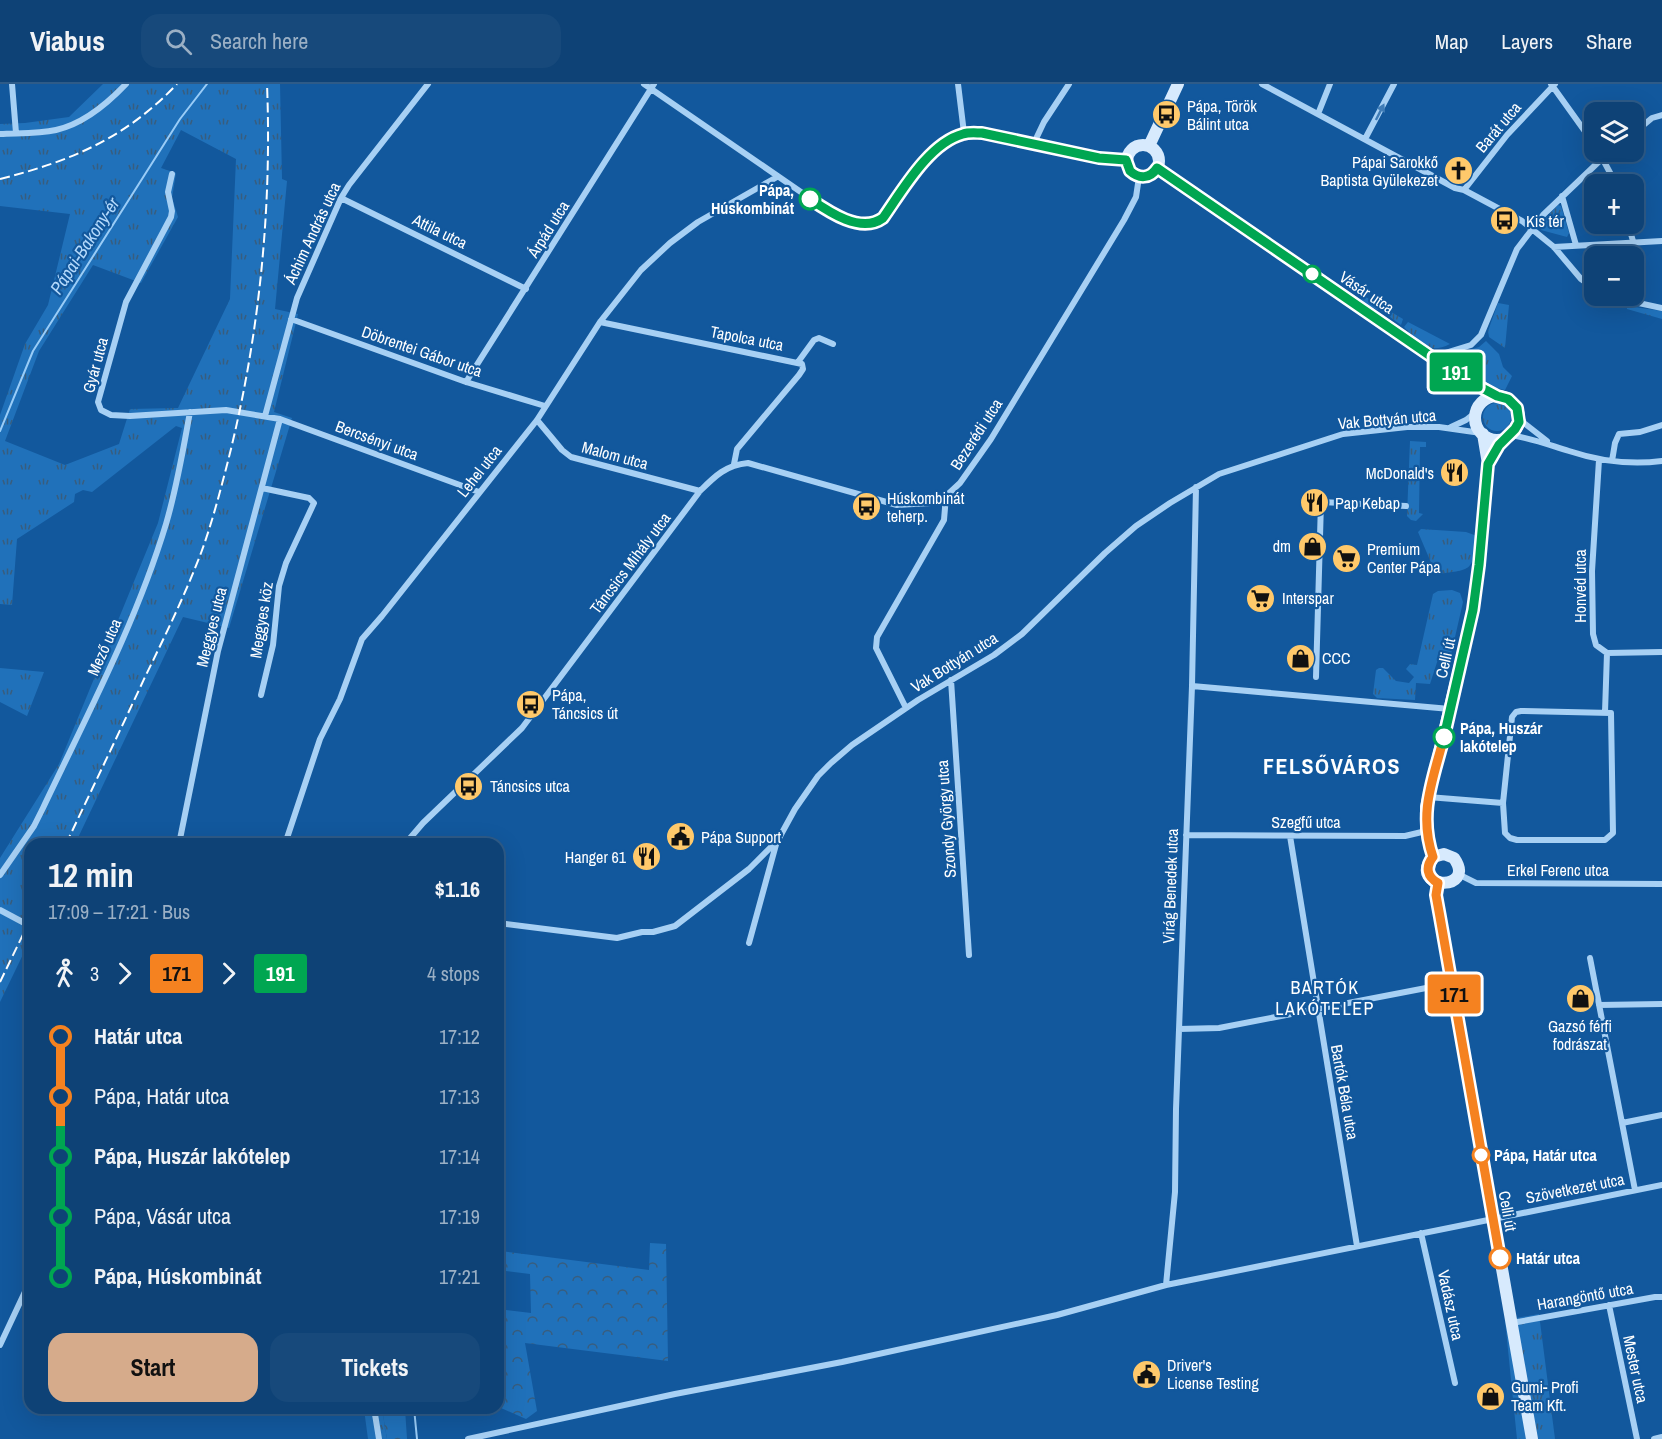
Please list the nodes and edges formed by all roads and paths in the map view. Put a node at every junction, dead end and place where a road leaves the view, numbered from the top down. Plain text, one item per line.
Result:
1 (12, 84) edge
2 (126, 84) edge
3 (428, 84) edge
4 (644, 84) edge
5 (958, 84) edge
6 (1069, 84) edge
7 (1178, 84) edge
8 (1262, 84) edge
9 (1330, 84) edge
10 (1394, 84) edge
11 (1553, 85) edge
12 (652, 86) edge
13 (1318, 114) junction
14 (1662, 115) edge
15 (1644, 125) edge
16 (1584, 130) edge
17 (964, 133) junction
18 (0, 134) edge
19 (16, 134) junction
20 (1365, 140) junction
21 (1034, 143) junction
22 (1149, 146) junction
23 (1126, 160) junction
24 (1594, 162) edge
25 (1157, 168) junction
26 (171, 174) dead end
27 (777, 177) junction
28 (1139, 177) junction
29 (1464, 190) junction
30 (1562, 196) junction
31 (341, 198) junction
32 (1531, 229) junction
33 (1631, 234) edge
34 (1662, 241) edge
35 (1633, 242) junction
36 (1576, 245) junction
37 (1554, 247) junction
38 (1584, 281) edge
39 (526, 289) junction
40 (1644, 305) edge
41 (1662, 308) edge
42 (291, 319) junction
43 (600, 322) junction
44 (833, 344) dead end
45 (1432, 357) junction
46 (798, 362) junction
47 (1469, 381) junction
48 (466, 382) junction
49 (1497, 396) junction
50 (545, 406) junction
51 (1478, 409) junction
52 (190, 412) junction
53 (1519, 414) junction
54 (265, 416) junction
55 (280, 419) junction
56 (537, 420) junction
57 (1662, 425) edge
58 (1450, 428) junction
59 (1482, 433) junction
60 (1507, 437) junction
61 (1550, 443) junction
62 (1599, 459) junction
63 (1612, 461) junction
64 (1662, 461) edge
65 (734, 464) junction
66 (1488, 464) junction
67 (1196, 487) junction
68 (262, 488) junction
69 (700, 491) junction
70 (479, 492) junction
71 (946, 496) junction
72 (1406, 506) dead end
73 (1662, 652) edge
74 (1607, 653) junction
75 (1316, 677) dead end
76 (951, 680) junction
77 (1192, 686) junction
78 (261, 695) dead end
79 (906, 708) junction
80 (1450, 709) junction
81 (1605, 712) junction
82 (1428, 797) junction
83 (1503, 803) junction
84 (1426, 831) junction
85 (1186, 835) junction
86 (1290, 836) junction
87 (25, 838) edge
88 (180, 838) edge
89 (287, 838) edge
90 (410, 838) edge
91 (24, 840) edge
92 (778, 840) junction
93 (1433, 857) junction
94 (1458, 873) junction
95 (0, 875) edge
96 (1438, 883) junction
97 (1662, 884) edge
98 (0, 910) edge
99 (24, 924) edge
100 (504, 924) edge
101 (750, 943) dead end
102 (969, 955) dead end
103 (1590, 958) dead end
104 (1452, 983) junction
105 (1662, 1004) edge
106 (1599, 1005) junction
107 (1317, 1009) junction
108 (1179, 1029) junction
109 (1662, 1116) edge
110 (1622, 1123) junction
111 (1662, 1185) edge
112 (1635, 1190) junction
113 (1492, 1218) junction
114 (1421, 1233) junction
115 (1358, 1246) junction
116 (1166, 1285) junction
117 (24, 1294) edge
118 (1662, 1297) edge
119 (1609, 1305) junction
120 (1512, 1323) junction
121 (0, 1345) edge
122 (1455, 1383) dead end
123 (375, 1414) edge
124 (1662, 1437) edge
125 (379, 1439) edge
126 (468, 1439) edge
127 (1532, 1439) edge
128 (1637, 1439) edge
129 (1654, 1439) edge

1 - 19 street
2 - 19 street
3 - 31 street, Áchim András utca
4 - 12 street
5 - 17 street
6 - 21 street
7 - 22 street
8 - 13 street
9 - 13 street
20 -> 10 street
11 - 16 street
11 - 29 street, Barát utca
12 - 27 street
12 - 39 street, Árpád utca
13 - 20 street
14 - 15 street
17 - 21 street
17 - 27 street
18 - 19 street
20 - 29 street
21 - 23 street
22 - 23 street
22 - 25 street
23 - 28 street
24 - 30 street
25 - 28 street
25 - 45 street, Vásár utca
26 - 52 street, Gyár utca
27 - 43 street, Lehel utca
28 - 71 street, Bezerédi utca
29 - 32 street
30 - 32 street
30 - 36 street
31 - 39 street, Attila utca
31 - 42 street, Áchim András utca
32 - 37 street
32 - 45 street
33 - 35 street
34 - 35 street
35 - 36 street
36 - 37 street
37 - 38 street
39 - 48 street, Árpád utca
40 - 41 street
42 - 48 street, Döbrentei Gábor utca
42 - 54 street, Áchim András utca
43 - 46 street, Tapolca utca
43 - 50 street, Lehel utca
44 - 46 street
45 - 47 street, Vásár utca
46 - 65 street, Tapolca utca
47 - 49 street, Vásár utca
47 - 51 street
48 - 50 street, Döbrentei Gábor utca
49 - 51 street
49 - 53 street
50 - 56 street, Lehel utca
51 - 58 street, Vak Bottyán utca
51 - 59 street
52 - 54 street, Gyár utca
52 - 87 street, Mező utca
53 - 60 street
53 - 61 street
54 - 55 street, Bercsényi utca
55 - 68 street, Meggyes utca
55 - 70 street, Bercsényi utca
56 - 69 street, Malom utca
56 - 70 street, Lehel utca
57 - 63 street
58 - 59 street, Vak Bottyán utca
58 - 67 street, Vak Bottyán utca
59 - 60 street
59 - 66 street, Celli út
60 - 61 street
60 - 66 street, Celli út
61 - 62 street
62 - 63 street
62 - 74 street, Honvéd utca
63 - 64 street
65 - 69 street, Táncsics Mihály utca
65 - 71 street
66 - 80 street, Celli út
67 - 76 street, Vak Bottyán utca
67 - 77 street, Virág Benedek utca
68 - 78 street, Meggyes köz
68 - 88 street, Meggyes utca
69 - 90 street, Táncsics Mihály utca
70 - 89 street, Lehel utca
71 - 79 street
72 - 75 street
73 - 74 street
74 - 81 street
76 - 79 street, Vak Bottyán utca
76 - 102 street, Szondy György utca
77 - 80 street
77 - 85 street, Virág Benedek utca
79 - 92 street, Vak Bottyán utca
80 - 82 street, Celli út
81 - 83 street
81 - 83 street
82 - 83 street
82 - 84 street, Celli út
84 - 86 street, Szegfű utca
84 - 93 street, Celli út
85 - 86 street, Szegfű utca
85 - 108 street, Virág Benedek utca
86 - 107 street, Bartók Béla utca
91 - 95 street, Mező utca
92 - 100 street, Vak Bottyán utca
92 - 101 street
93 - 94 street
93 - 96 street, Celli út
94 - 96 street
94 - 97 street, Erkel Ferenc utca
96 - 104 street, Celli út
98 - 99 street
103 - 106 street
104 - 107 street
104 - 113 street, Celli út
105 - 106 street
106 - 110 street
107 - 108 street
107 - 115 street, Bartók Béla utca
108 - 116 street, Virág Benedek utca
109 - 110 street
110 - 112 street
111 - 112 street, Szövetkezet utca
112 - 113 street, Szövetkezet utca
113 - 114 street
113 - 120 street, Celli út
114 - 115 street
114 - 122 street, Vadász utca
115 - 116 street
116 - 126 street
117 - 121 street
118 - 119 street, Harangöntő utca
119 - 120 street, Harangöntő utca
119 - 128 street, Mester utca
120 - 127 street, Celli út
123 - 125 street
124 - 129 street

